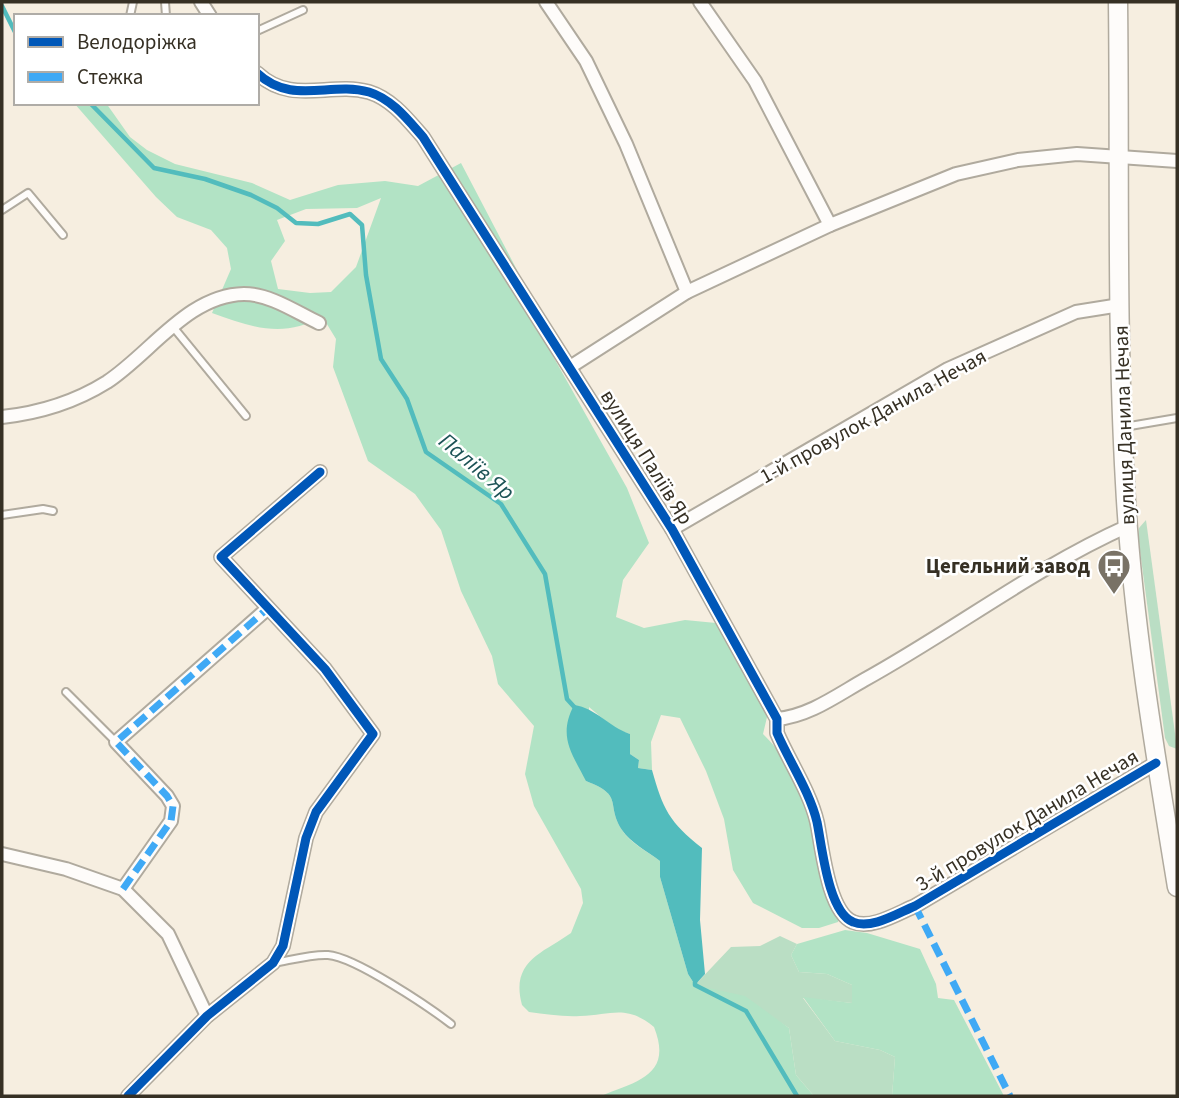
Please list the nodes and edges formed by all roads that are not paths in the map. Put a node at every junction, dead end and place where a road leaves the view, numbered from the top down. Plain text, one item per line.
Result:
1 (546, 2) edge
2 (700, 2) edge
3 (1118, 2) edge
4 (303, 10) dead end
5 (259, 30) edge
6 (259, 75) edge
7 (1120, 156) junction
8 (1177, 161) edge
9 (2, 210) edge
10 (830, 225) junction
11 (63, 234) dead end
12 (687, 292) junction
13 (1120, 305) junction
14 (319, 323) dead end
15 (174, 328) junction
16 (569, 367) junction
17 (246, 416) dead end
18 (2, 417) edge
19 (1177, 418) edge
20 (1122, 428) junction
21 (320, 472) dead end
22 (54, 511) dead end
23 (2, 515) edge
24 (1128, 526) junction
25 (672, 529) junction
26 (267, 609) junction
27 (66, 692) dead end
28 (777, 719) junction
29 (116, 741) junction
30 (1156, 763) junction
31 (2, 854) edge
32 (1177, 887) edge
33 (123, 889) junction
34 (915, 906) joint
35 (272, 963) junction
36 (206, 1016) junction
37 (451, 1024) dead end
38 (128, 1096) edge

1 - 12 street
2 - 10 street
3 - 7 main road, вулиця Данила Нечая
4 - 5 lane
6 - 16 street, вулиця Паліїв Яр
7 - 8 street
7 - 10 street
7 - 13 main road, вулиця Данила Нечая
9 - 11 lane
10 - 12 street
12 - 16 street
13 - 20 main road, вулиця Данила Нечая
13 - 25 street, 1-й провулок Данила Нечая
14 - 15 street
15 - 17 lane
15 - 18 street
16 - 25 street, вулиця Паліїв Яр
19 - 20 lane
20 - 24 main road, вулиця Данила Нечая
21 - 26 street
22 - 23 lane
24 - 28 street
24 - 30 main road, вулиця Данила Нечая
25 - 28 street, вулиця Паліїв Яр
26 - 29 street
26 - 35 street
27 - 29 lane
28 - 34 street, вулиця Паліїв Яр
29 - 33 street
30 - 32 main road, вулиця Данила Нечая
30 - 34 street, 3-й провулок Данила Нечая
31 - 33 street
33 - 36 street
35 - 36 street
35 - 37 lane
36 - 38 street

